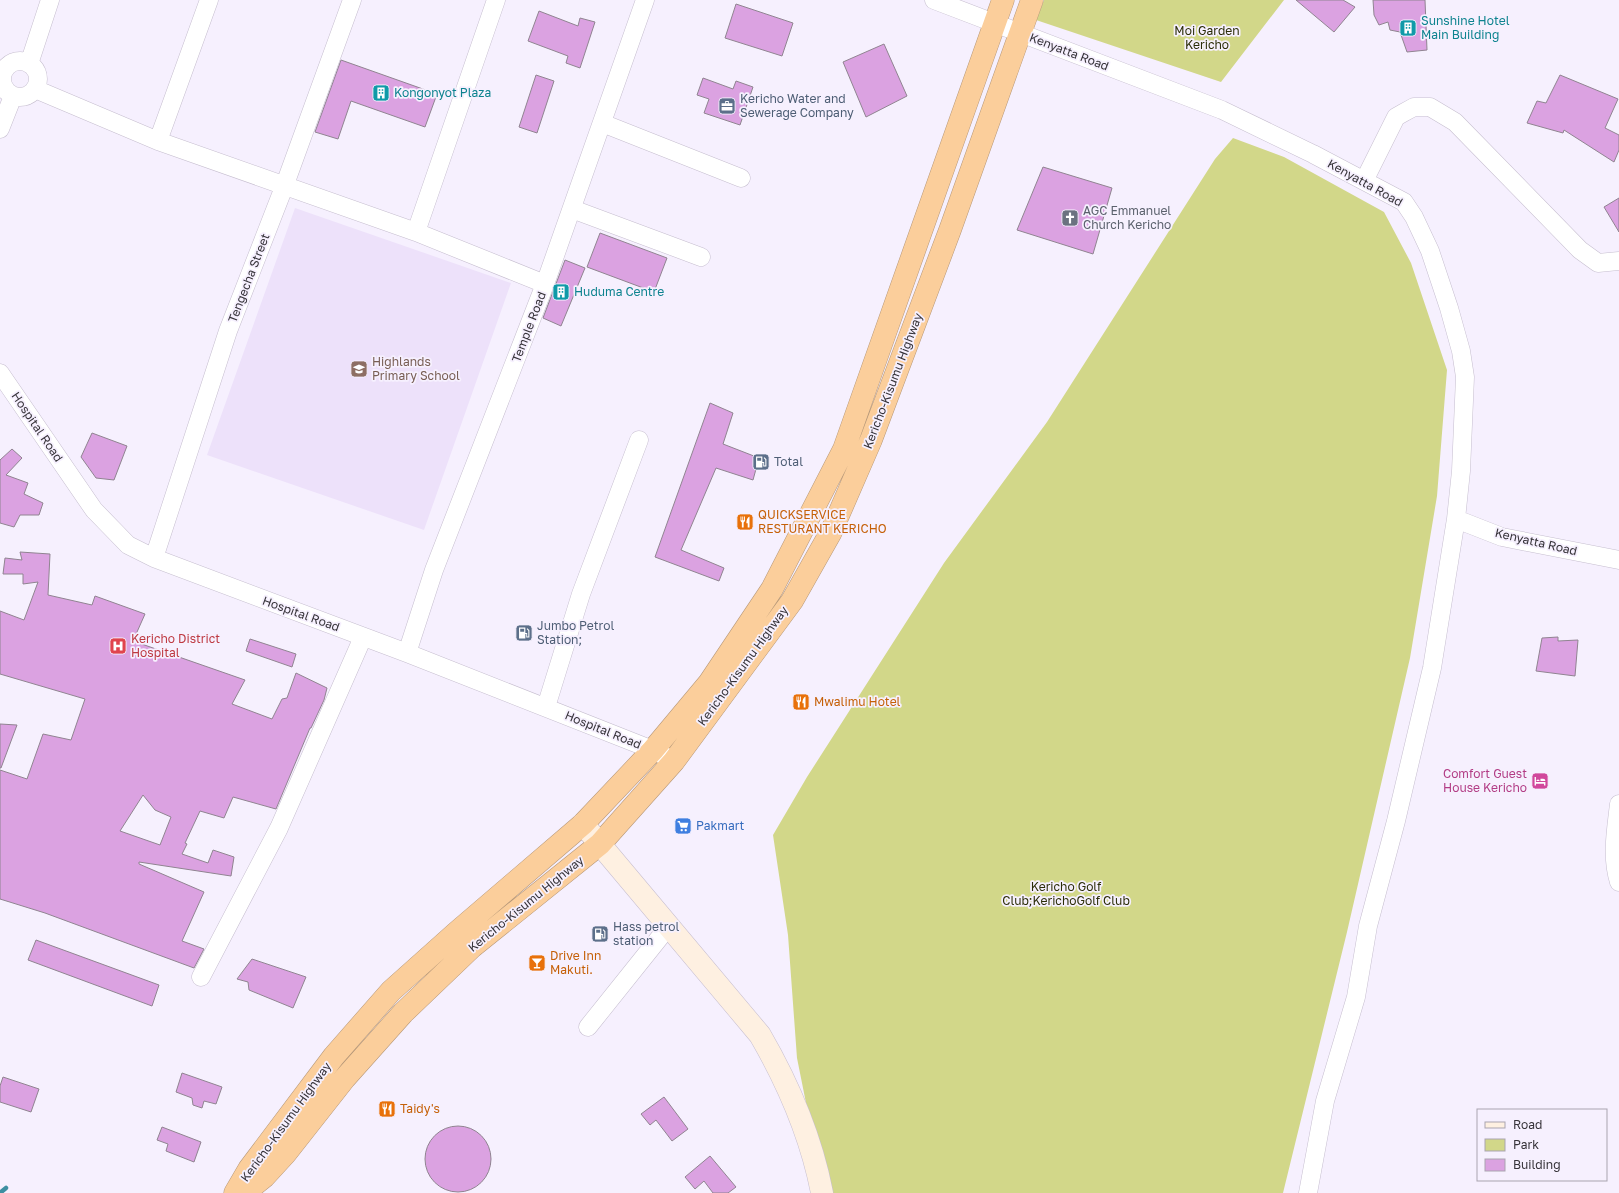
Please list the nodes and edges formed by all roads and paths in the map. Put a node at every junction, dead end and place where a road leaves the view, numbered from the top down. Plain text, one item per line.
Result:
1 (50, 0) edge
2 (209, 0) edge
3 (352, 0) edge
4 (496, 0) edge
5 (645, 0) edge
6 (934, 0) edge
7 (1003, 0) edge
8 (1032, 0) edge
9 (995, 23) junction
10 (1020, 33) junction
11 (29, 64) junction
12 (35, 89) junction
13 (12, 96) junction
14 (602, 123) junction
15 (0, 129) edge
16 (158, 141) junction
17 (741, 178) dead end
18 (1364, 181) junction
19 (284, 187) junction
20 (572, 209) junction
21 (416, 232) junction
22 (701, 257) dead end
23 (1619, 261) edge
24 (545, 284) junction
25 (0, 373) edge
26 (639, 440) dead end
27 (1456, 519) junction
28 (154, 558) junction
29 (1619, 560) edge
30 (362, 637) junction
31 (407, 653) junction
32 (546, 708) junction
33 (653, 750) junction
34 (674, 761) junction
35 (1619, 804) edge
36 (583, 824) junction
37 (600, 844) junction
38 (1619, 882) edge
39 (668, 927) junction
40 (201, 977) dead end
41 (588, 1027) dead end
42 (235, 1193) edge
43 (244, 1193) edge
44 (822, 1193) edge
45 (1308, 1193) edge

1 - 11 street
2 - 16 street
3 - 19 street, Tengecha Street
4 - 21 street
5 - 14 street, Temple Road
6 - 9 street, Kenyatta Road
7 - 9 highway, Kericho-Kisumu Highway
8 - 10 highway, Kericho-Kisumu Highway
9 - 10 street, Kenyatta Road
9 - 33 highway, Kericho-Kisumu Highway
10 - 18 street, Kenyatta Road
10 - 34 highway, Kericho-Kisumu Highway
11 - 12 street
11 - 13 street
12 - 13 street
12 - 16 street
13 - 15 street
14 - 17 street
14 - 20 street, Temple Road
16 - 19 street
18 - 23 street
18 - 27 street, Kenyatta Road
19 - 21 street
19 - 28 street, Tengecha Street
20 - 22 street
20 - 24 street, Temple Road
21 - 24 street
24 - 31 street, Temple Road
25 - 28 street, Hospital Road
26 - 32 street
27 - 29 street, Kenyatta Road
27 - 45 street
28 - 30 street, Hospital Road
30 - 31 street, Hospital Road
30 - 40 street
31 - 32 street, Hospital Road
32 - 33 street, Hospital Road
33 - 34 street, Hospital Road
33 - 36 highway, Kericho-Kisumu Highway
34 - 37 highway, Kericho-Kisumu Highway
35 - 38 street
36 - 37 street
36 - 42 highway, Kericho-Kisumu Highway
37 - 39 street
37 - 43 highway, Kericho-Kisumu Highway
39 - 41 street
39 - 44 street

